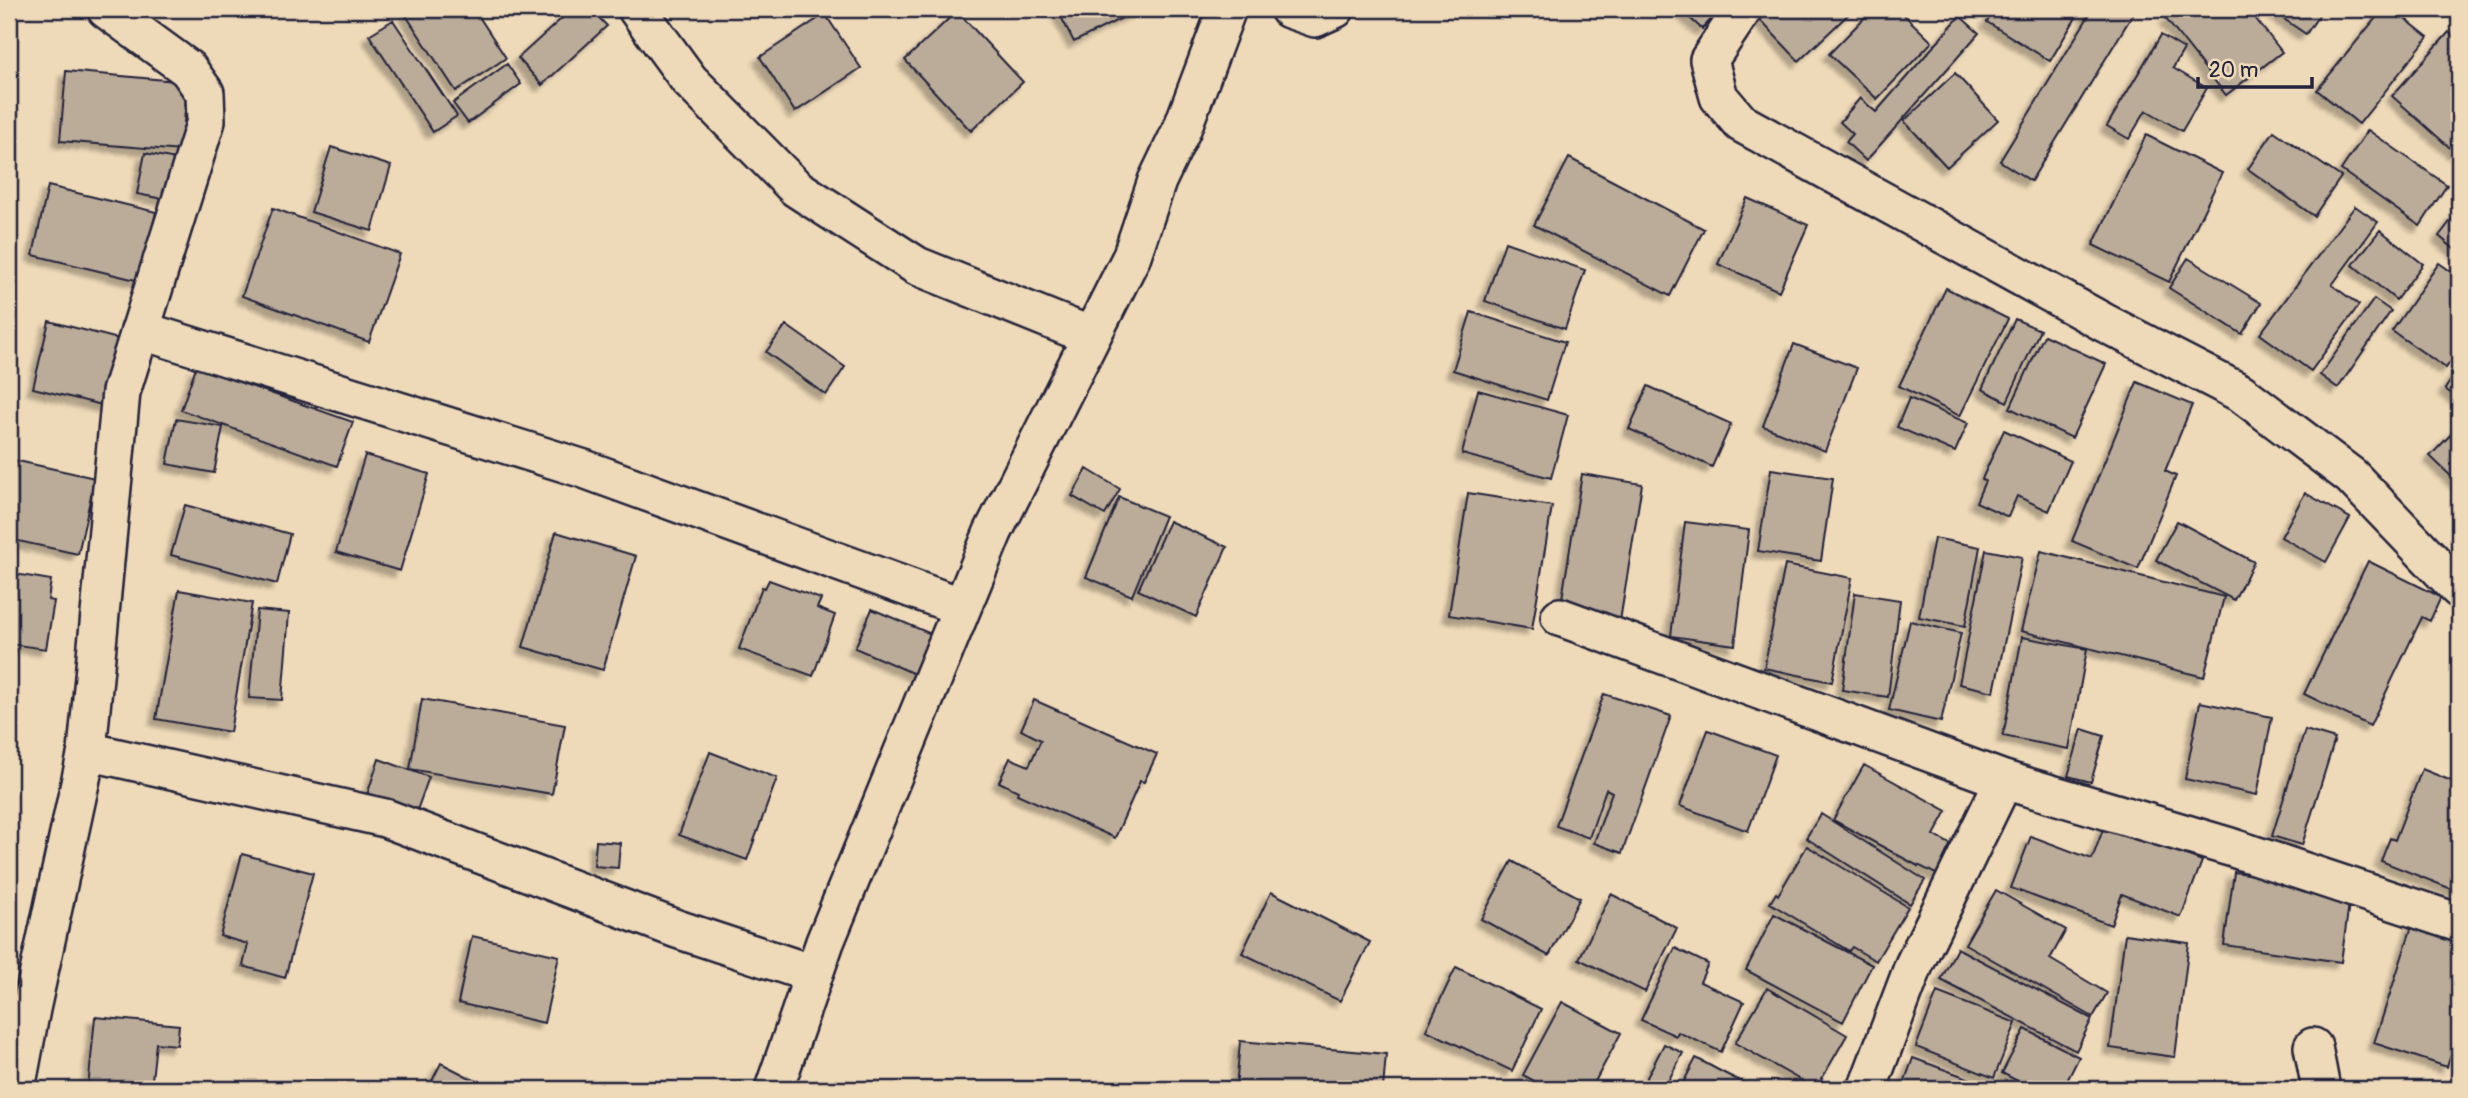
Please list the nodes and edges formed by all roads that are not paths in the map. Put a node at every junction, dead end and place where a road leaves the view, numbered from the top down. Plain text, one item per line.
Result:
1 (106, 9) edge
2 (637, 9) edge
3 (1227, 9) edge
4 (1289, 9) edge
5 (1335, 9) edge
6 (1743, 9) edge
7 (141, 330) junction
8 (1091, 335) junction
9 (2459, 589) edge
10 (962, 607) junction
11 (1560, 617) dead end
12 (87, 751) junction
13 (2004, 780) junction
14 (2459, 923) edge
15 (813, 974) junction
16 (2313, 1047) dead end
17 (16, 1089) edge
18 (774, 1089) edge
19 (1867, 1089) edge
20 (2320, 1089) edge

1 - 7 street
2 - 8 street
3 - 8 street
4 - 5 street
6 - 9 street
7 - 10 street
7 - 12 street
8 - 10 street
10 - 15 street
11 - 13 street
12 - 15 street
12 - 17 street
13 - 14 street
13 - 19 street
15 - 18 street
16 - 20 street

